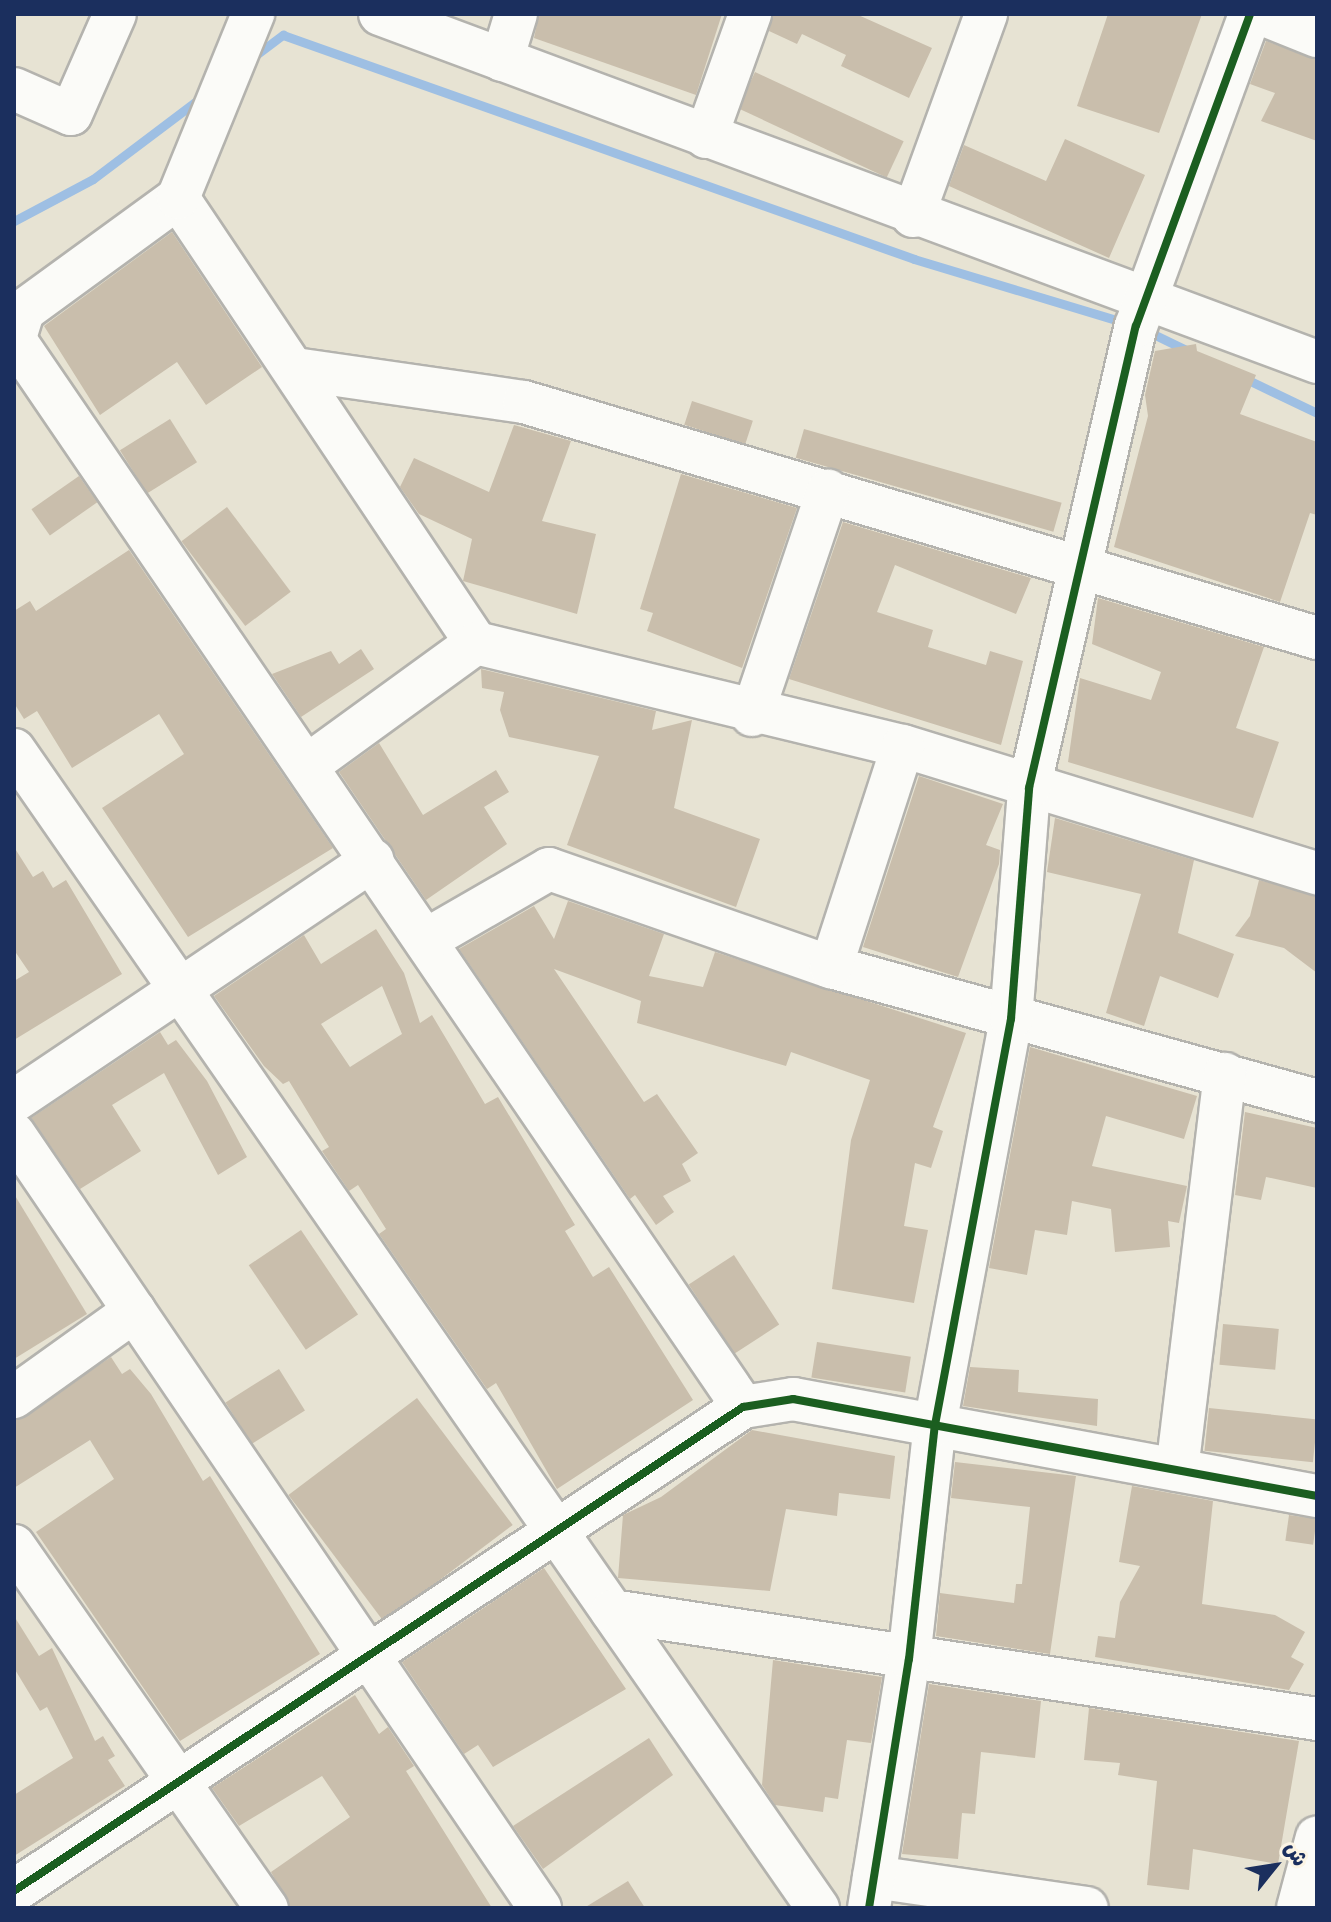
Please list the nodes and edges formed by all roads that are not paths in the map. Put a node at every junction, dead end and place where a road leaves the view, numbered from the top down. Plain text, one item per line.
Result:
1 (115, 14) edge
2 (253, 14) edge
3 (380, 14) edge
4 (516, 14) edge
5 (750, 14) edge
6 (986, 14) edge
7 (1250, 14) edge
8 (1262, 14) edge
9 (1317, 36) edge
10 (502, 60) junction
11 (14, 89) edge
12 (706, 137) junction
13 (178, 198) junction
14 (913, 216) junction
15 (1143, 303) junction
16 (14, 341) edge
17 (1317, 362) edge
18 (295, 369) junction
19 (828, 491) junction
20 (1082, 567) junction
21 (1317, 638) edge
22 (476, 643) junction
23 (752, 715) junction
24 (903, 746) junction
25 (14, 750) edge
26 (308, 765) junction
27 (1029, 788) junction
28 (372, 860) junction
29 (1317, 873) edge
30 (426, 940) junction
31 (831, 967) junction
32 (181, 988) junction
33 (1011, 1019) junction
34 (1225, 1074) junction
35 (14, 1101) edge
36 (1317, 1101) edge
37 (14, 1134) edge
38 (134, 1311) junction
39 (14, 1397) edge
40 (743, 1407) junction
41 (935, 1425) junction
42 (1177, 1470) junction
43 (1317, 1496) edge
44 (555, 1531) junction
45 (14, 1546) edge
46 (612, 1611) junction
47 (367, 1656) junction
48 (909, 1659) junction
49 (1317, 1719) edge
50 (176, 1782) junction
51 (1317, 1837) edge
52 (14, 1891) edge
53 (872, 1893) edge
54 (1073, 1907) edge
55 (267, 1908) edge
56 (540, 1908) edge
57 (818, 1908) edge
58 (1298, 1908) edge

1 - 11 street
2 - 13 street
3 - 10 street
4 - 10 street
5 - 12 street
6 - 14 street
7 - 15 street
8 - 9 street
10 - 12 street
12 - 14 street
13 - 16 street
13 - 18 street
14 - 15 street
15 - 17 street
15 - 20 street
16 - 26 street
18 - 19 street
18 - 22 street
19 - 20 street
19 - 23 street
20 - 21 street
20 - 27 street
22 - 23 street
22 - 26 street
23 - 24 street
24 - 27 street
24 - 31 street
25 - 32 street
26 - 28 street
27 - 29 street
27 - 33 street
28 - 30 street
28 - 32 street
30 - 31 street
30 - 40 street
31 - 33 street
32 - 35 street
32 - 44 street
33 - 34 street
33 - 41 street
34 - 36 street
34 - 42 street
37 - 38 street
38 - 39 street
38 - 47 street
40 - 41 street
40 - 44 street
41 - 42 street
41 - 48 street
42 - 43 street
44 - 46 street
44 - 47 street
45 - 50 street
46 - 48 street
46 - 57 street
47 - 50 street
47 - 56 street
48 - 49 street
48 - 53 street
50 - 52 street
50 - 55 street
51 - 58 street
53 - 54 street

